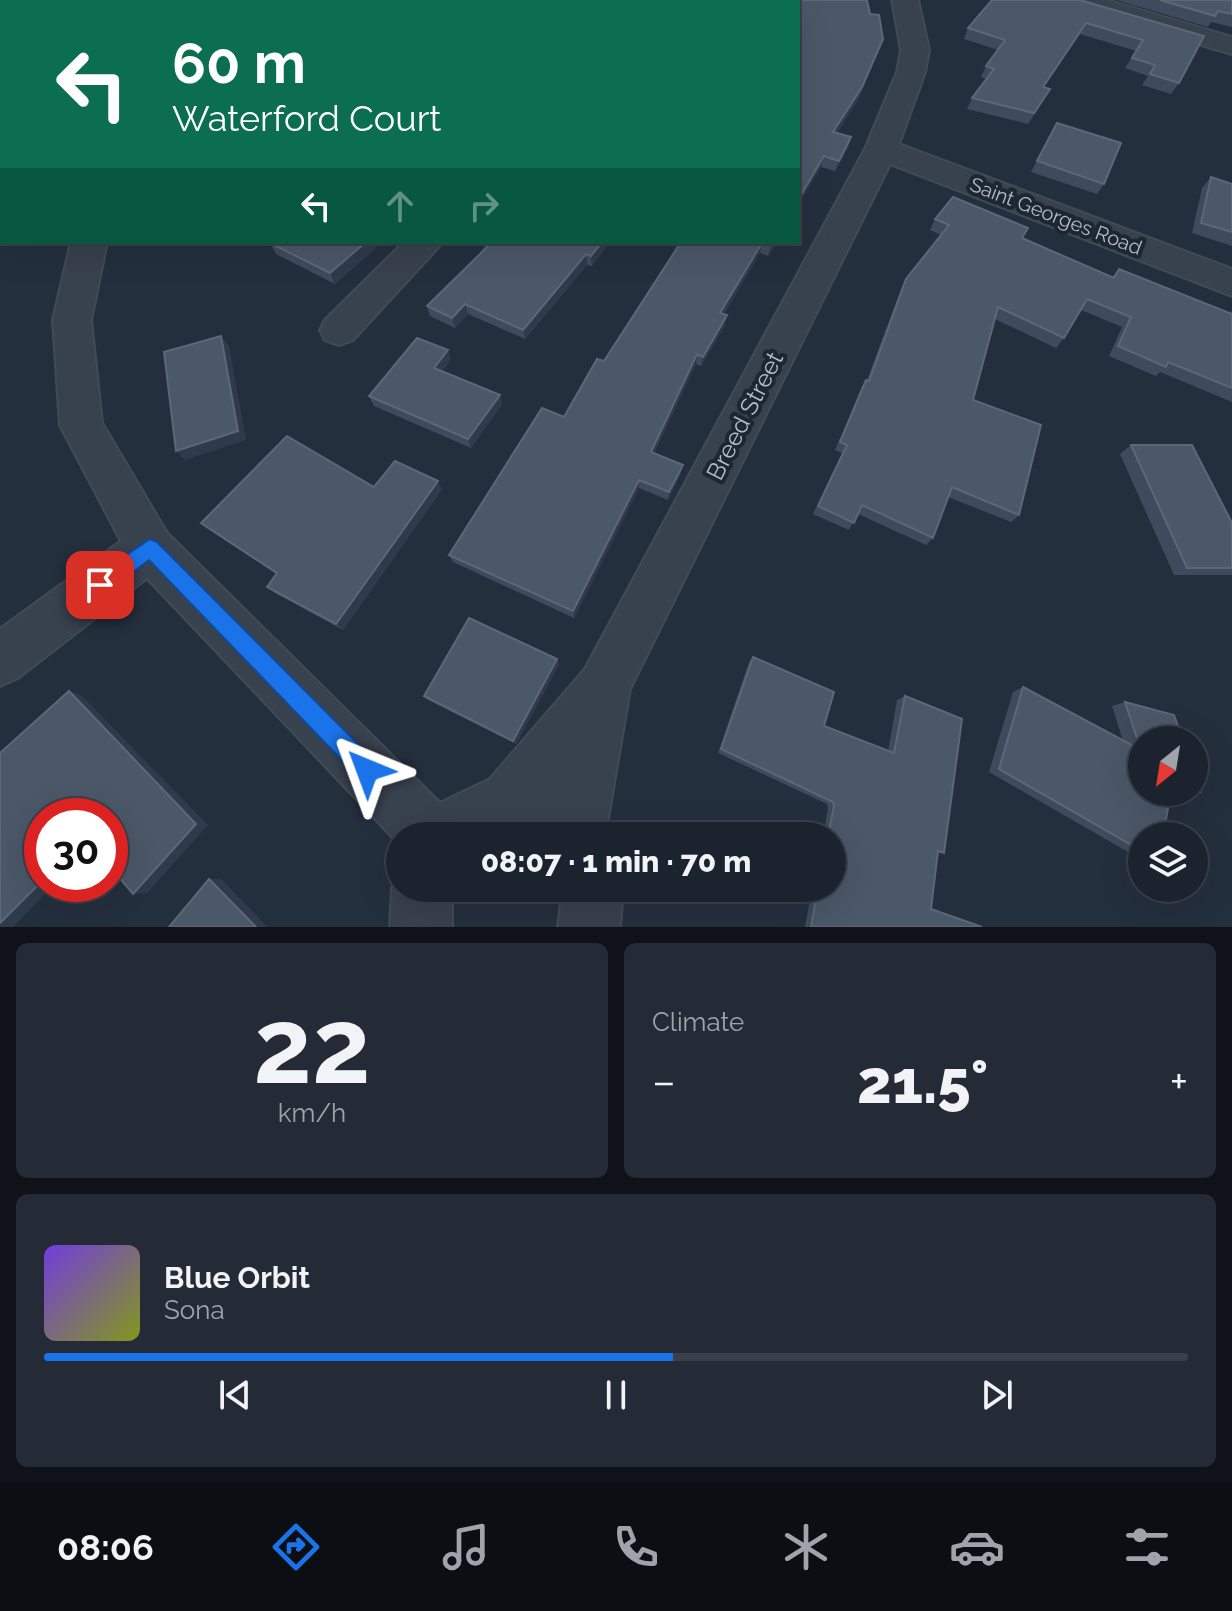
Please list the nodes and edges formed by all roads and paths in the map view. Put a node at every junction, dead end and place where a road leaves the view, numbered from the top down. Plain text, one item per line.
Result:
1 (905, 0) edge
2 (1078, 0) edge
3 (1232, 46) edge
4 (881, 149) junction
5 (89, 244) edge
6 (423, 244) edge
7 (1232, 283) edge
8 (339, 330) dead end
9 (150, 548) junction
10 (0, 660) edge
11 (605, 684) junction
12 (508, 801) junction
13 (418, 822) edge
14 (459, 822) edge
15 (561, 822) edge
16 (586, 822) edge
17 (422, 902) edge
18 (587, 902) edge
19 (421, 927) edge
20 (589, 927) edge

1 - 4 street, Breed Street
2 - 3 street
4 - 7 street, Saint Georges Road
4 - 11 street, Breed Street
5 - 9 street
6 - 8 street
9 - 10 street
9 - 13 street
11 - 12 street
11 - 16 street, Breed Street
12 - 14 street
12 - 15 street
17 - 19 street
18 - 20 street, Breed Street

